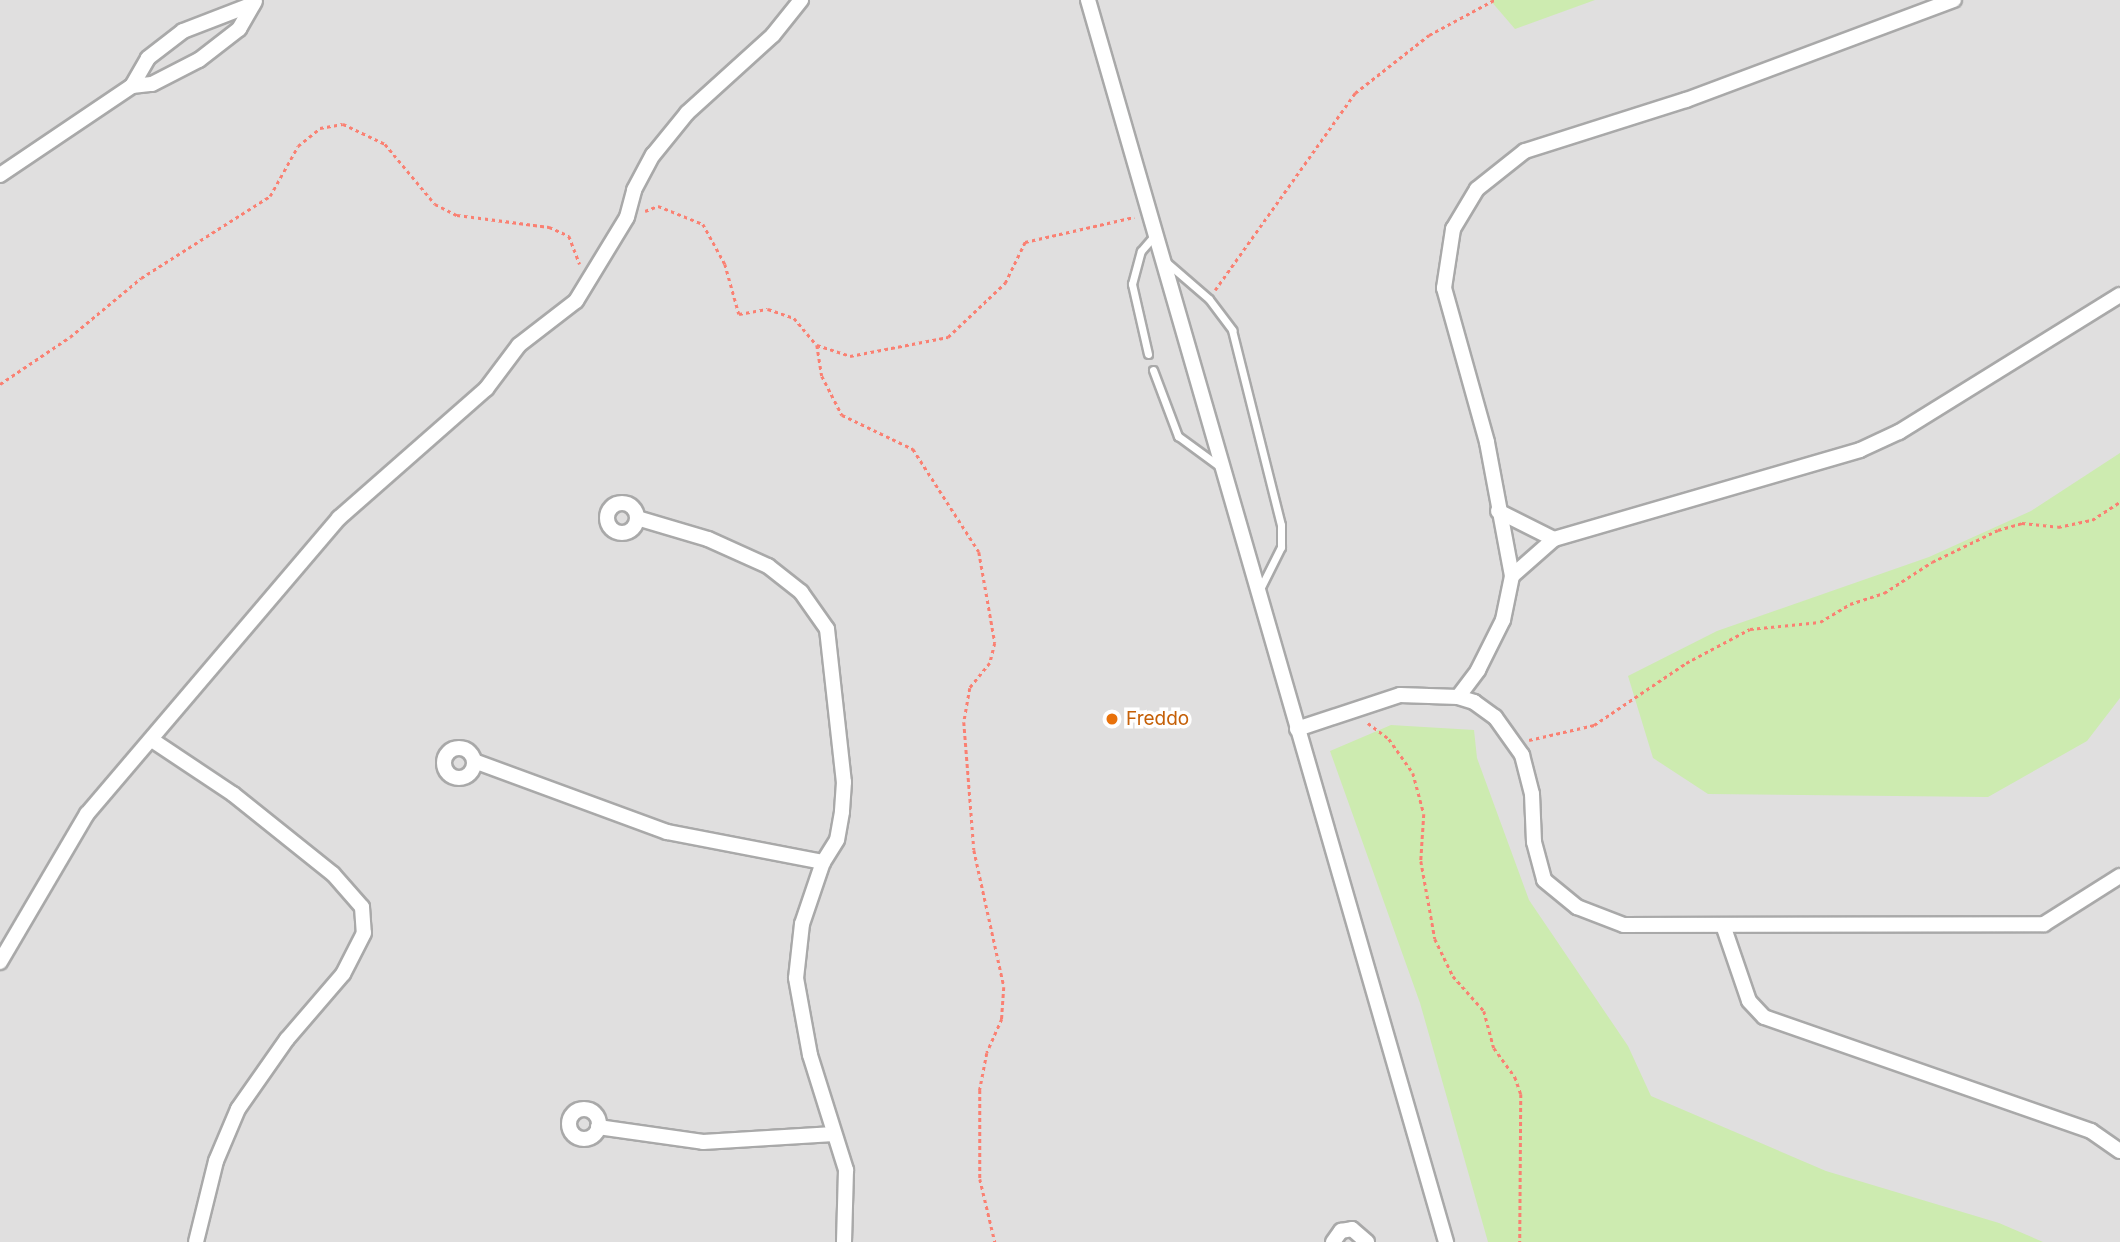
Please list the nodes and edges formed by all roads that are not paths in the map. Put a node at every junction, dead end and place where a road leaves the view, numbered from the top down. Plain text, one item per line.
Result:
1 (801, 0) edge
2 (1088, 0) edge
3 (1954, 0) edge
4 (254, 2) edge
5 (132, 86) junction
6 (0, 175) edge
7 (1154, 236) junction
8 (1160, 257) junction
9 (2120, 295) edge
10 (1148, 354) dead end
11 (1153, 370) dead end
12 (1220, 466) junction
13 (1498, 511) junction
14 (637, 517) dead end
15 (1554, 539) junction
16 (1512, 576) junction
17 (1257, 594) junction
18 (1458, 697) junction
19 (1297, 729) junction
20 (152, 740) junction
21 (474, 761) dead end
22 (823, 862) junction
23 (2120, 876) edge
24 (1724, 928) junction
25 (0, 962) edge
26 (598, 1127) dead end
27 (834, 1134) junction
28 (2120, 1151) edge
29 (195, 1242) edge
30 (844, 1242) edge
31 (1333, 1242) edge
32 (1367, 1242) edge
33 (1446, 1242) edge

1 - 20 street
2 - 7 street
3 - 13 street
4 - 5 street
4 - 5 street
5 - 6 street
7 - 8 street
7 - 10 lane
8 - 12 street
8 - 17 lane
9 - 15 street
11 - 12 lane
12 - 17 street
13 - 15 street
13 - 16 street
14 - 22 street
15 - 16 street
16 - 18 street
17 - 19 street
18 - 19 street
18 - 24 street
19 - 33 street
20 - 25 street
20 - 29 street
21 - 22 street
22 - 27 street
23 - 24 street
24 - 28 street
26 - 27 street
27 - 30 street
31 - 32 street

